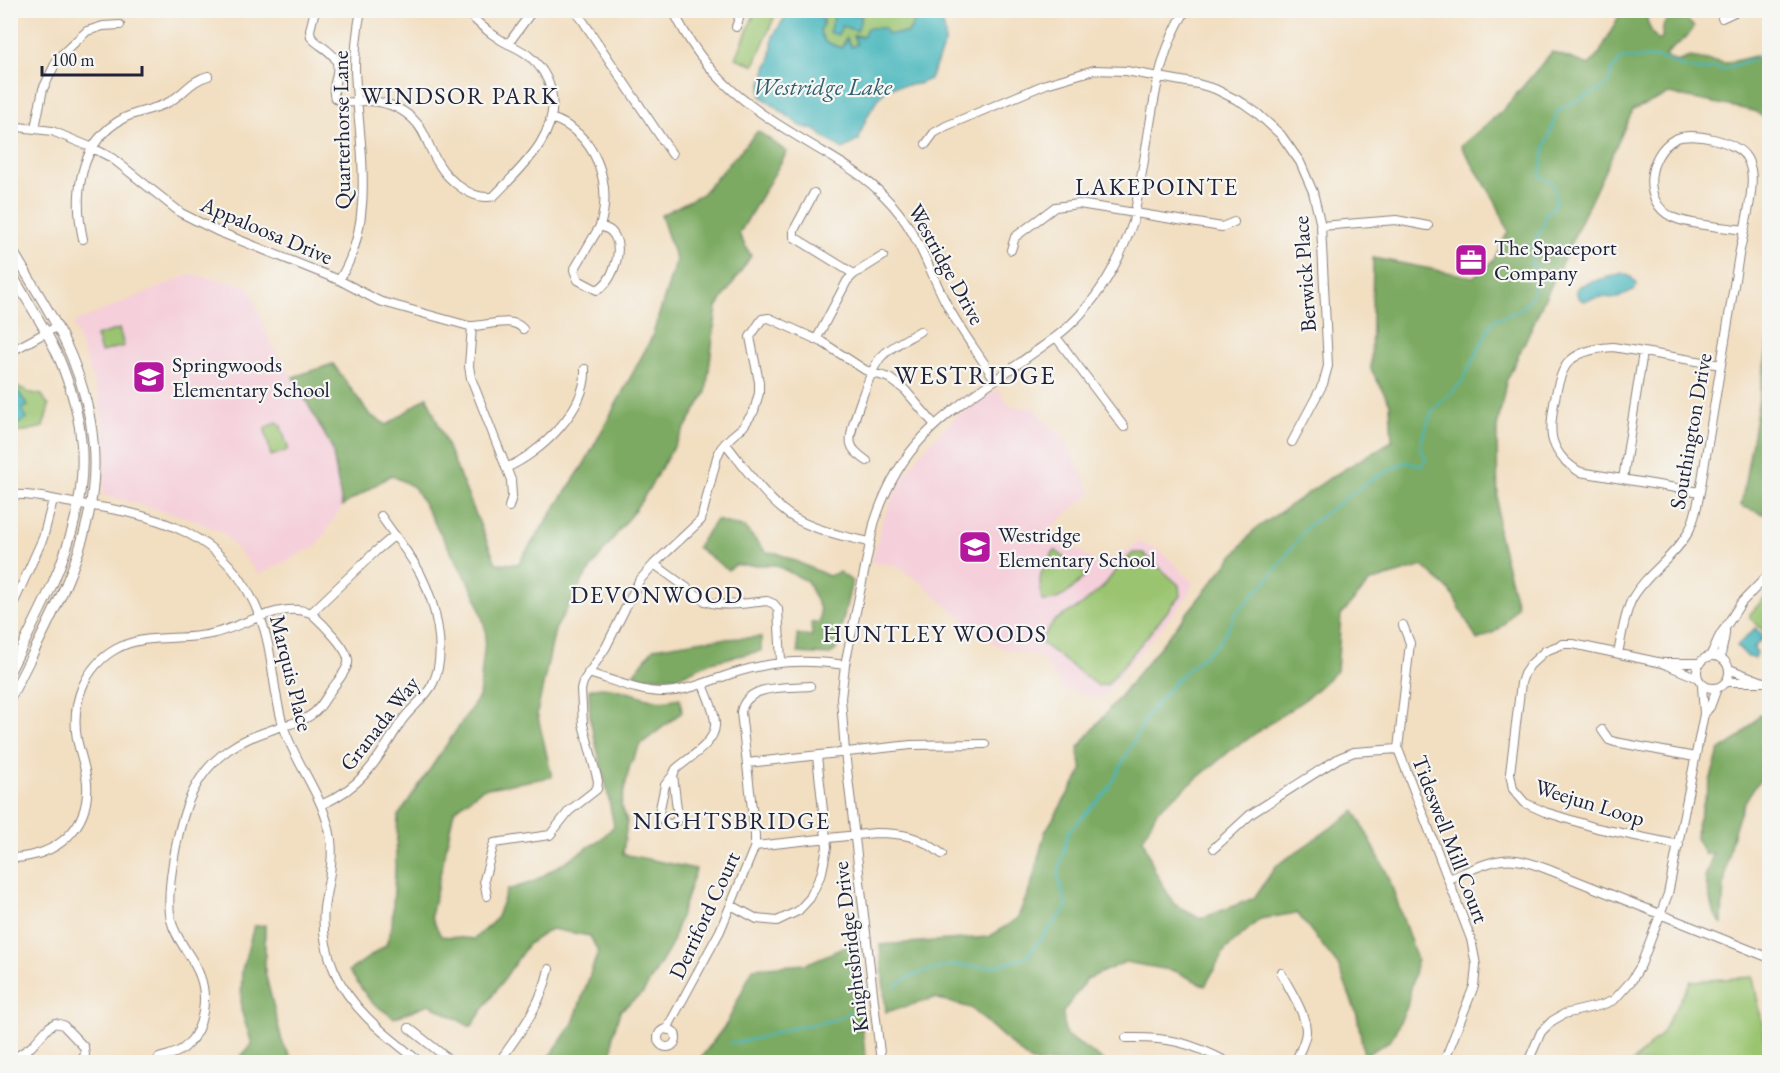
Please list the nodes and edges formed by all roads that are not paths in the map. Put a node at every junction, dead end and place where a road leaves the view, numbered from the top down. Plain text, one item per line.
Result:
1 (315, 10) edge
2 (361, 10) edge
3 (466, 10) edge
4 (533, 10) edge
5 (673, 10) edge
6 (742, 10) edge
7 (1186, 10) edge
8 (1739, 10) edge
9 (575, 11) edge
10 (1722, 18) dead end
11 (120, 25) dead end
12 (736, 27) dead end
13 (508, 44) junction
14 (1158, 75) junction
15 (208, 76) dead end
16 (358, 102) junction
17 (551, 118) junction
18 (10, 126) edge
19 (35, 128) junction
20 (926, 144) dead end
21 (93, 148) junction
22 (672, 154) dead end
23 (814, 193) dead end
24 (1134, 213) junction
25 (1234, 222) dead end
26 (600, 226) junction
27 (1321, 226) junction
28 (1428, 226) dead end
29 (1744, 230) junction
30 (83, 239) dead end
31 (10, 246) edge
32 (1011, 249) dead end
33 (884, 256) dead end
34 (10, 271) edge
35 (854, 274) junction
36 (339, 280) junction
37 (472, 326) junction
38 (56, 327) junction
39 (523, 328) dead end
40 (920, 331) dead end
41 (45, 333) junction
42 (1056, 337) junction
43 (816, 340) junction
44 (10, 352) edge
45 (1643, 352) junction
46 (1721, 365) junction
47 (585, 369) dead end
48 (872, 372) junction
49 (995, 380) junction
50 (934, 424) junction
51 (1124, 427) dead end
52 (1292, 442) dead end
53 (725, 443) junction
54 (867, 461) dead end
55 (506, 468) junction
56 (1623, 479) junction
57 (1700, 492) junction
58 (10, 495) edge
59 (53, 500) junction
60 (79, 504) junction
61 (92, 506) junction
62 (509, 507) dead end
63 (381, 516) dead end
64 (394, 535) junction
65 (870, 542) junction
66 (654, 564) junction
67 (1770, 573) edge
68 (11, 609) edge
69 (311, 614) junction
70 (261, 617) junction
71 (1403, 625) dead end
72 (1725, 628) junction
73 (1618, 653) junction
74 (1708, 657) junction
75 (1721, 658) junction
76 (781, 662) junction
77 (1662, 663) junction
78 (1700, 663) junction
79 (845, 665) junction
80 (1729, 669) junction
81 (10, 671) edge
82 (588, 673) junction
83 (1700, 681) junction
84 (1726, 682) junction
85 (1766, 683) edge
86 (703, 684) junction
87 (810, 686) dead end
88 (1717, 688) junction
89 (10, 699) edge
90 (1704, 714) junction
91 (284, 726) junction
92 (1602, 729) dead end
93 (985, 744) dead end
94 (1398, 749) junction
95 (845, 752) junction
96 (817, 756) junction
97 (1695, 757) junction
98 (747, 763) junction
99 (674, 775) junction
100 (321, 805) junction
101 (855, 835) junction
102 (826, 839) junction
103 (1678, 845) junction
104 (755, 846) junction
105 (1214, 848) dead end
106 (942, 854) dead end
107 (13, 858) dead end
108 (1449, 879) junction
109 (487, 896) dead end
110 (731, 905) junction
111 (1659, 915) junction
112 (1770, 958) edge
113 (549, 969) dead end
114 (1281, 973) dead end
115 (409, 1028) dead end
116 (668, 1030) dead end
117 (1126, 1038) dead end
118 (159, 1058) dead end
119 (10, 1061) edge
120 (80, 1062) edge
121 (420, 1062) edge
122 (452, 1062) edge
123 (499, 1062) edge
124 (881, 1062) edge
125 (1227, 1062) edge
126 (1295, 1062) edge
127 (1444, 1062) edge
128 (1528, 1062) edge

1 - 16 street
2 - 16 street, Quarterhorse Lane
3 - 13 street
4 - 13 street
5 - 49 street, Westridge Drive
6 - 12 street
7 - 14 street, Knightsbridge Drive
8 - 10 street
9 - 22 street
11 - 19 street
13 - 17 street
14 - 20 street, Berwick Place
14 - 24 street, Knightsbridge Drive
14 - 27 street, Berwick Place
15 - 21 street
16 - 17 street
16 - 36 street, Quarterhorse Lane
17 - 26 street
18 - 19 street, Appaloosa Drive
19 - 21 street, Appaloosa Drive
21 - 30 street
21 - 36 street, Appaloosa Drive
23 - 35 street
24 - 25 street
24 - 32 street
24 - 42 street, Knightsbridge Drive
26 - 26 street
27 - 28 street
27 - 52 street, Berwick Place
29 - 29 street, Southington Drive
29 - 46 street, Southington Drive
31 - 38 street
33 - 35 street
34 - 41 street
35 - 43 street
36 - 37 street, Appaloosa Drive
37 - 39 street, Appaloosa Drive
37 - 55 street
38 - 41 street
38 - 61 street
40 - 48 street
41 - 44 street
41 - 60 street
42 - 49 street, Knightsbridge Drive
42 - 51 street
43 - 48 street
43 - 53 street
45 - 46 street
45 - 56 street
45 - 56 street
46 - 57 street, Southington Drive
47 - 55 street
48 - 50 street
48 - 54 street
49 - 50 street, Knightsbridge Drive
50 - 65 street, Knightsbridge Drive
53 - 65 street
53 - 66 street
55 - 62 street
56 - 57 street
57 - 73 street, Southington Drive
58 - 59 street, Marquis Place
59 - 60 street, Marquis Place
59 - 68 street
60 - 61 street, Marquis Place
60 - 81 street
61 - 70 street, Marquis Place
61 - 89 street
63 - 64 street, Granada Way
64 - 69 street
64 - 100 street, Granada Way
65 - 79 street, Knightsbridge Drive
66 - 76 street
66 - 82 street
67 - 72 street
69 - 70 street
69 - 91 street
70 - 91 street, Marquis Place
70 - 107 street
71 - 94 street, Tideswell Mill Court
72 - 74 street
72 - 75 street
73 - 77 street, Weejun Loop
73 - 103 street, Weejun Loop
74 - 75 street
74 - 78 street
75 - 80 street
76 - 79 street
76 - 86 street
77 - 78 street, Weejun Loop
77 - 83 street, Weejun Loop
78 - 83 street
79 - 95 street, Knightsbridge Drive
80 - 84 street
80 - 85 street
82 - 86 street
82 - 109 street
83 - 88 street
83 - 90 street
84 - 85 street
84 - 88 street
86 - 99 street
87 - 98 street, Derriford Court
88 - 90 street
90 - 97 street
91 - 100 street, Marquis Place
91 - 118 street
92 - 97 street
93 - 95 street
94 - 105 street
94 - 108 street, Tideswell Mill Court
95 - 96 street
95 - 101 street, Knightsbridge Drive
96 - 98 street
96 - 102 street
97 - 103 street
98 - 104 street, Derriford Court
99 - 99 street
100 - 121 street, Marquis Place
101 - 102 street
101 - 106 street
101 - 124 street, Knightsbridge Drive
102 - 104 street
102 - 110 street
103 - 111 street
104 - 110 street, Derriford Court
108 - 111 street
108 - 127 street, Tideswell Mill Court
110 - 116 street, Derriford Court
111 - 112 street
111 - 128 street
113 - 123 street
114 - 126 street
115 - 122 street
117 - 125 street
119 - 120 street

